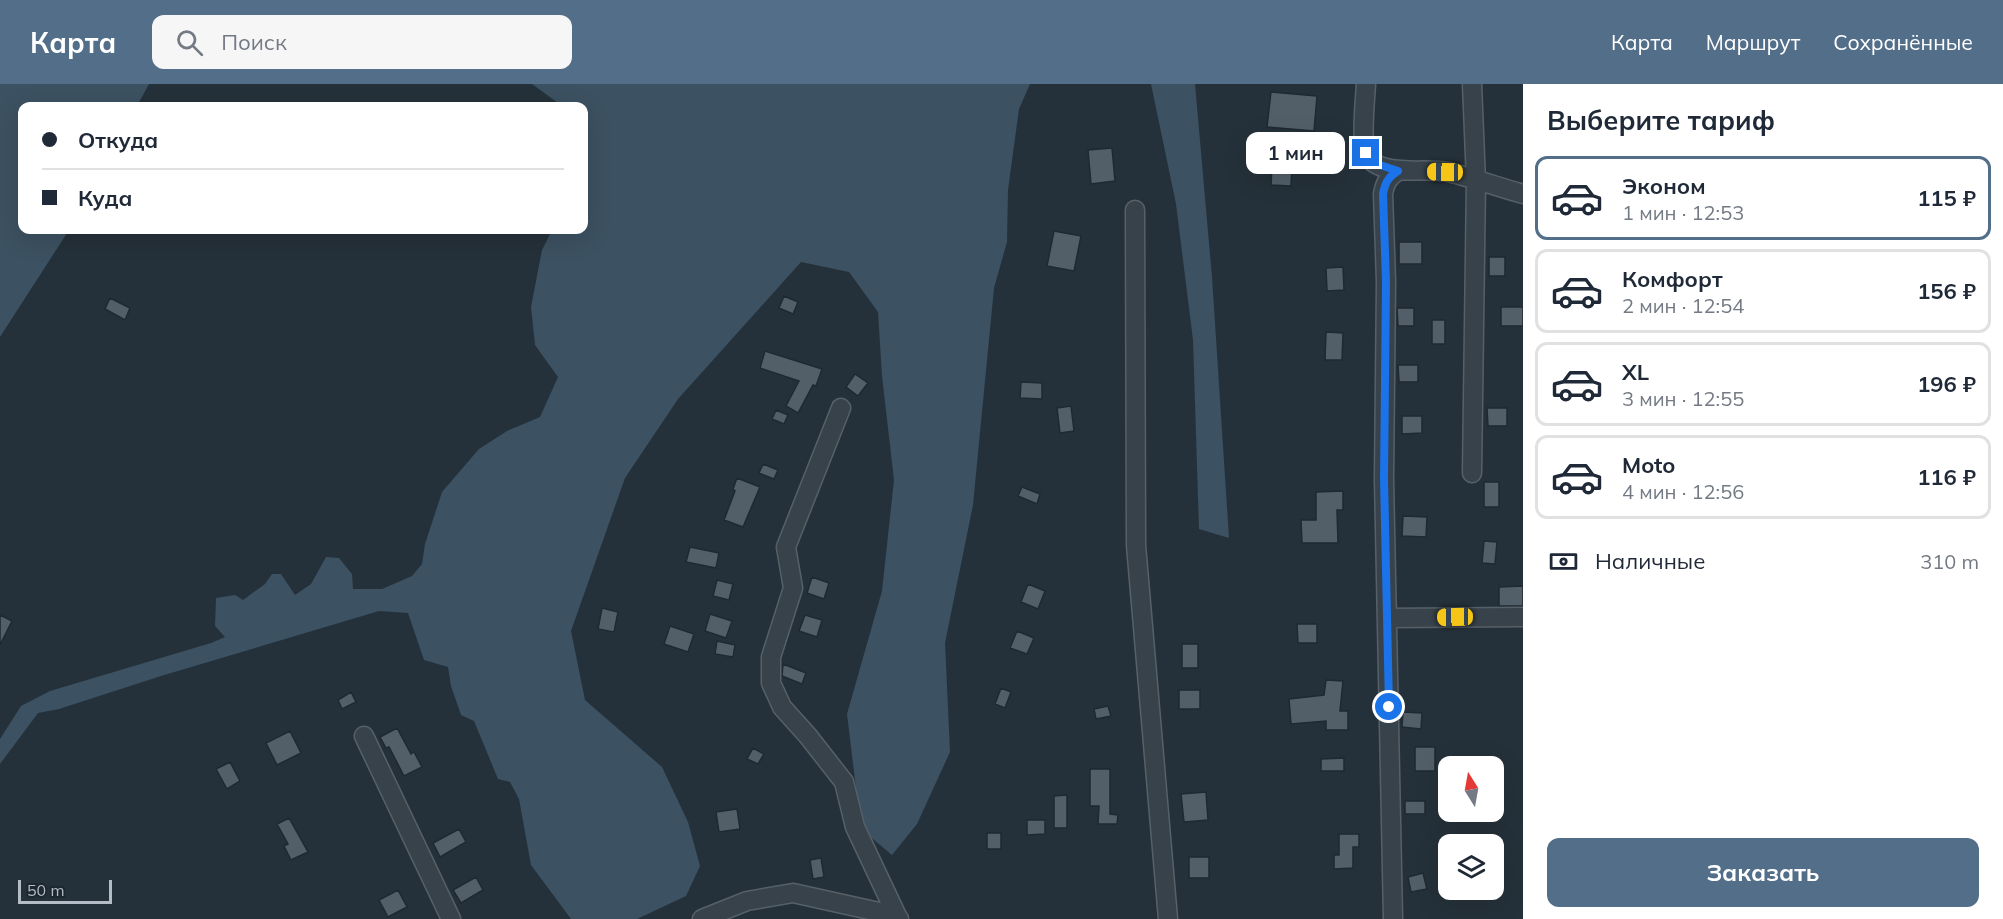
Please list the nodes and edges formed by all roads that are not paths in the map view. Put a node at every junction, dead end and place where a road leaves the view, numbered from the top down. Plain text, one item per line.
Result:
1 (1366, 84) edge
2 (1472, 84) edge
3 (1398, 171) junction
4 (1476, 180) junction
5 (1523, 194) edge
6 (1135, 210) dead end
7 (841, 408) dead end
8 (1472, 473) dead end
9 (1523, 617) edge
10 (1387, 618) junction
11 (364, 736) dead end
12 (898, 918) edge
13 (451, 919) edge
14 (702, 919) edge
15 (1167, 919) edge
16 (1393, 919) edge

1 - 3 street
2 - 4 street
3 - 4 street
3 - 10 street
4 - 5 street
4 - 8 street
6 - 15 street
7 - 12 street
9 - 10 street
10 - 16 street
11 - 13 street
12 - 14 street

